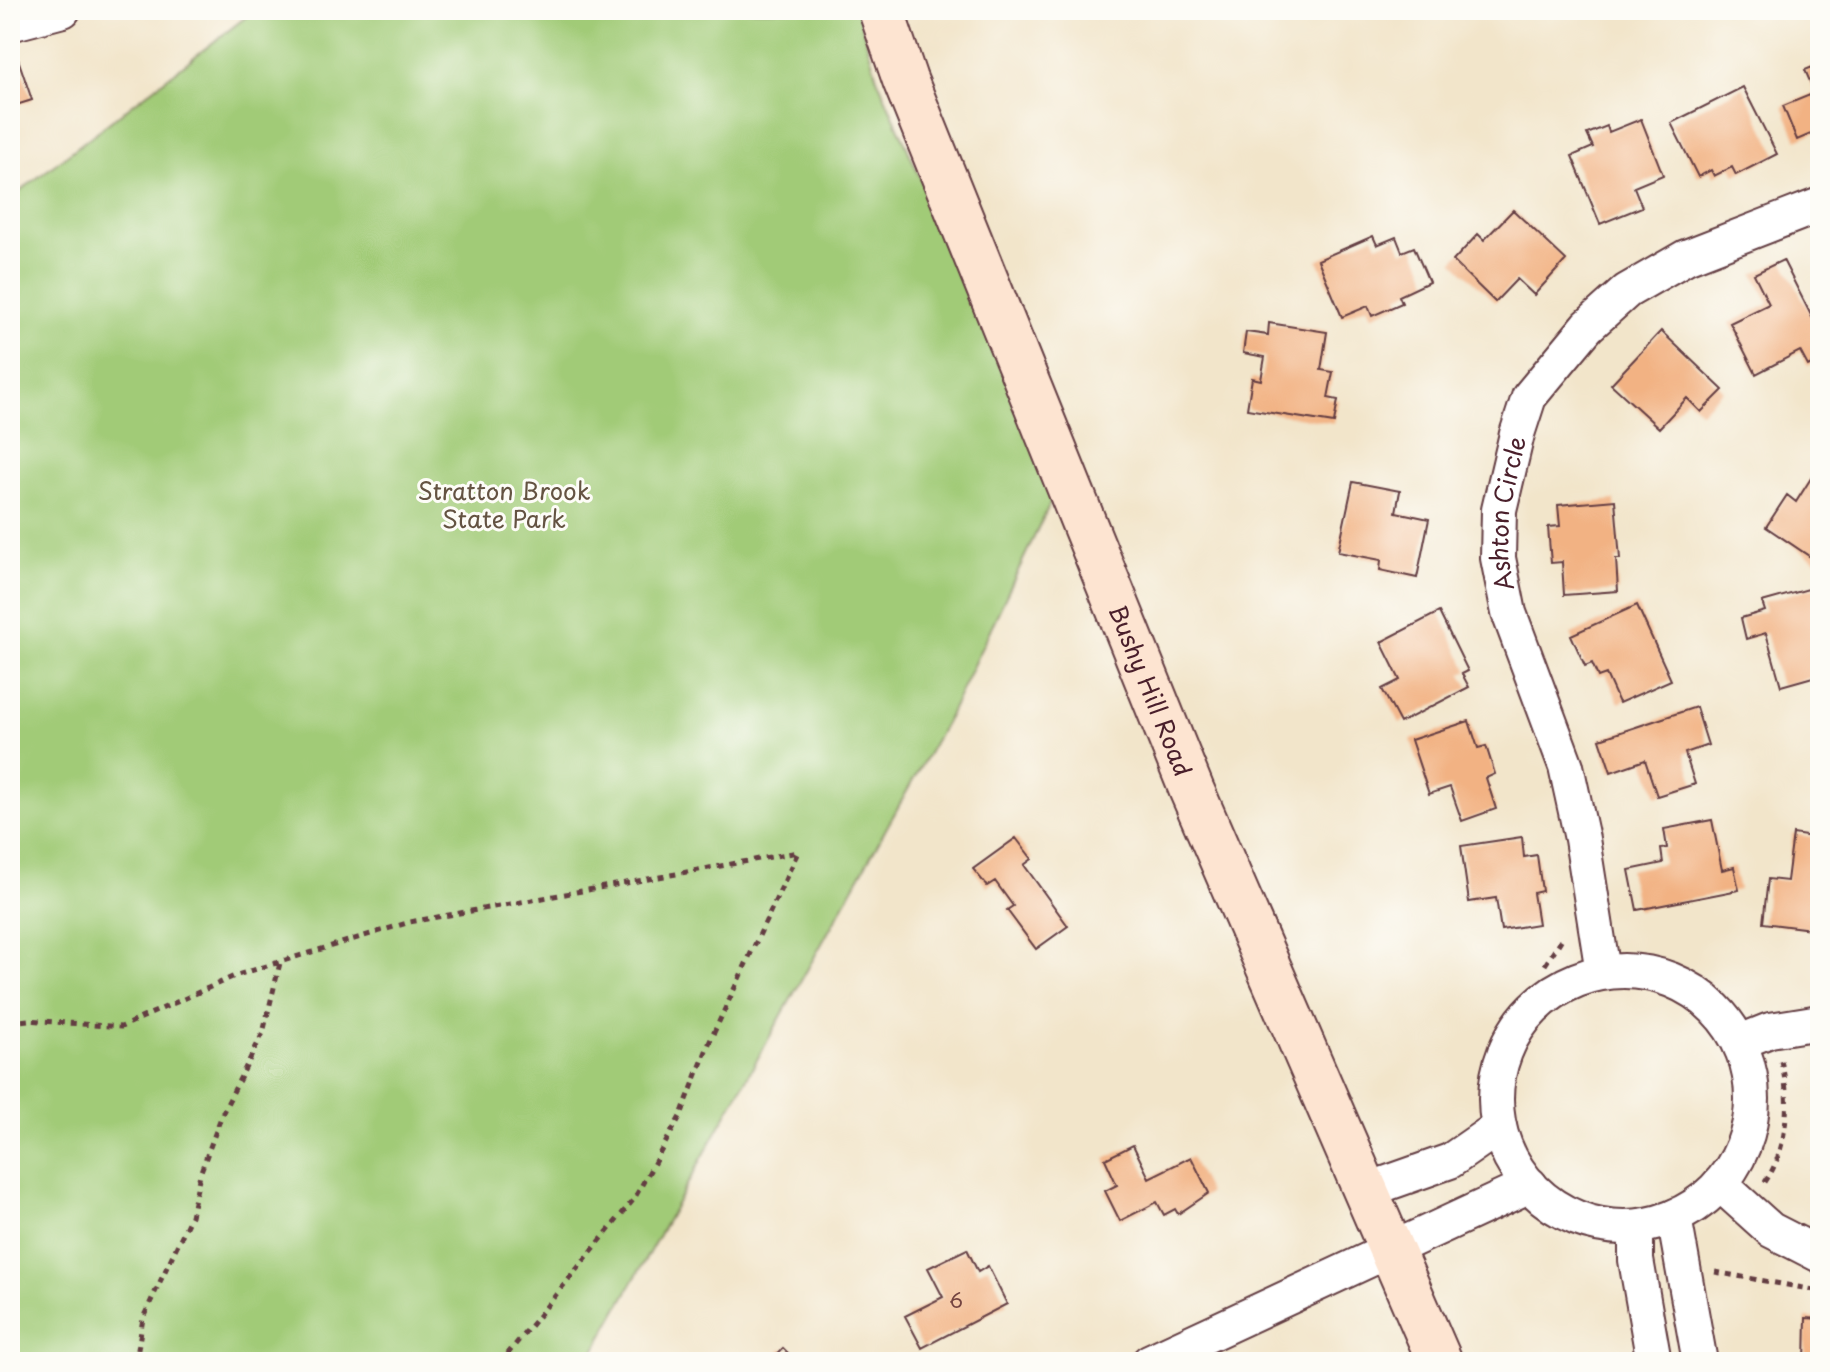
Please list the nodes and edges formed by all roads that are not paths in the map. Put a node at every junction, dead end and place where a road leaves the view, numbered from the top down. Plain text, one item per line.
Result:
1 (63, 10) edge
2 (881, 10) edge
3 (10, 24) edge
4 (1820, 205) edge
5 (1603, 972) junction
6 (1820, 1022) edge
7 (1755, 1036) junction
8 (1499, 1127) junction
9 (1720, 1184) junction
10 (1530, 1185) junction
11 (1365, 1191) junction
12 (1674, 1217) junction
13 (1636, 1227) junction
14 (1392, 1250) junction
15 (1820, 1255) edge
16 (1149, 1362) edge
17 (1440, 1362) edge
18 (1654, 1362) edge
19 (1700, 1362) edge

1 - 3 street
2 - 11 main road, Bushy Hill Road
4 - 5 street, Ashton Circle
5 - 7 street
5 - 8 street
6 - 7 street
7 - 9 street
8 - 10 street
8 - 11 street
9 - 12 street
9 - 15 street
10 - 13 street
10 - 14 street
11 - 14 main road, Bushy Hill Road
12 - 13 street
12 - 19 street
13 - 18 street
14 - 16 street
14 - 17 main road, Bushy Hill Road

